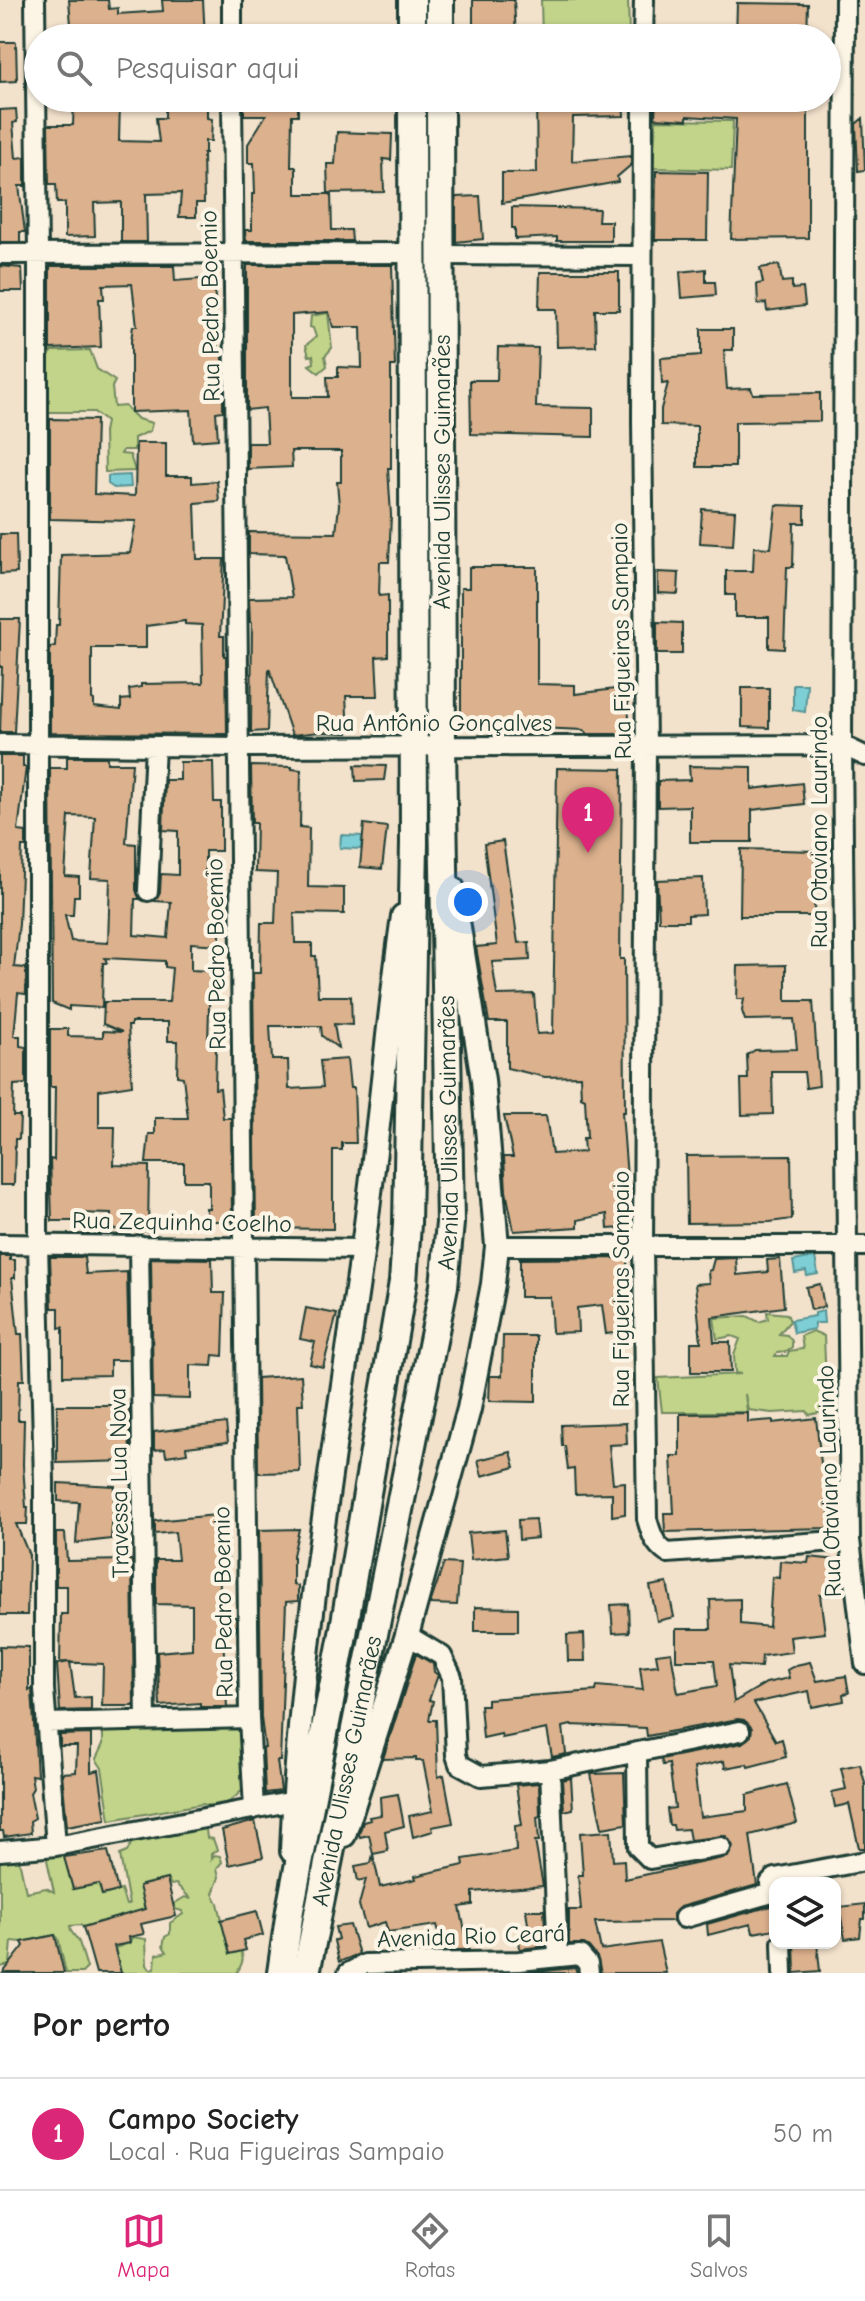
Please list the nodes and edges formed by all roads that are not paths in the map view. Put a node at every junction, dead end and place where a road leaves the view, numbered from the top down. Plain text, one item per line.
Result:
1 (35, 0) edge
2 (232, 0) edge
3 (412, 0) edge
4 (440, 0) edge
5 (644, 0) edge
6 (845, 0) edge
7 (35, 24) edge
8 (232, 24) edge
9 (412, 24) edge
10 (440, 24) edge
11 (643, 24) edge
12 (36, 112) edge
13 (232, 112) edge
14 (412, 112) edge
15 (440, 112) edge
16 (643, 112) edge
17 (846, 252) junction
18 (865, 252) edge
19 (413, 253) junction
20 (0, 254) edge
21 (38, 254) junction
22 (233, 254) junction
23 (441, 255) junction
24 (642, 256) junction
25 (0, 744) edge
26 (37, 745) junction
27 (842, 745) junction
28 (155, 746) junction
29 (442, 746) junction
30 (646, 746) junction
31 (238, 747) junction
32 (413, 747) junction
33 (865, 756) edge
34 (414, 843) junction
35 (445, 847) junction
36 (148, 891) dead end
37 (0, 1244) edge
38 (38, 1244) junction
39 (139, 1245) junction
40 (497, 1246) junction
41 (643, 1246) junction
42 (856, 1246) edge
43 (243, 1247) junction
44 (362, 1249) junction
45 (403, 1282) junction
46 (444, 1286) junction
47 (850, 1540) junction
48 (407, 1635) junction
49 (865, 1664) edge
50 (249, 1718) junction
51 (146, 1720) junction
52 (46, 1723) junction
53 (740, 1731) dead end
54 (637, 1752) junction
55 (550, 1770) junction
56 (303, 1800) junction
57 (254, 1809) junction
58 (56, 1846) junction
59 (721, 1847) dead end
60 (0, 1851) edge
61 (865, 1861) edge
62 (780, 1877) edge
63 (769, 1901) edge
64 (322, 1905) junction
65 (684, 1918) dead end
66 (782, 1949) edge
67 (558, 1957) junction
68 (519, 1967) edge
69 (356, 1968) edge
70 (281, 1973) edge
71 (306, 1973) edge
72 (589, 1973) edge
73 (783, 1973) edge

1 - 7 street
2 - 8 street
3 - 9 main road
4 - 10 main road
5 - 11 street
6 - 17 street, Rua Otaviano Laurindo
12 - 21 street
13 - 22 street, Rua Pedro Boemio
14 - 19 main road, Avenida Ulisses Guimarães
15 - 23 main road, Avenida Ulisses Guimarães
16 - 24 street, Rua Figueiras Sampaio
17 - 18 street
17 - 27 street, Rua Otaviano Laurindo
19 - 22 street
19 - 32 main road, Avenida Ulisses Guimarães
20 - 21 street
21 - 22 street
21 - 26 street
22 - 31 street, Rua Pedro Boemio
23 - 24 street
23 - 29 main road, Avenida Ulisses Guimarães
24 - 30 street, Rua Figueiras Sampaio
25 - 26 street, Rua Antônio Gonçalves
26 - 28 street, Rua Antônio Gonçalves
26 - 38 street
27 - 30 street, Rua Antônio Gonçalves
27 - 33 street, Rua Antônio Gonçalves
27 - 42 street, Rua Otaviano Laurindo
28 - 31 street, Rua Antônio Gonçalves
28 - 36 street
29 - 30 street, Rua Antônio Gonçalves
29 - 32 street, Rua Antônio Gonçalves
29 - 35 main road, Avenida Ulisses Guimarães
30 - 41 street, Rua Figueiras Sampaio
31 - 32 street, Rua Antônio Gonçalves
31 - 43 street, Rua Pedro Boemio
32 - 34 main road, Avenida Ulisses Guimarães
34 - 44 street, Avenida Ulisses Guimarães
34 - 45 main road, Avenida Ulisses Guimarães
35 - 40 street, Avenida Ulisses Guimarães
35 - 46 main road, Avenida Ulisses Guimarães
37 - 38 street, Rua Zequinha Coelho
38 - 39 street, Rua Zequinha Coelho
38 - 52 street
39 - 43 street, Rua Zequinha Coelho
39 - 51 street, Travessa Lua Nova
40 - 41 street
40 - 48 street, Avenida Ulisses Guimarães
41 - 42 street
41 - 47 street, Rua Figueiras Sampaio
42 - 47 street, Rua Otaviano Laurindo
43 - 44 street, Rua Zequinha Coelho
43 - 50 street, Rua Pedro Boemio
44 - 56 street, Avenida Ulisses Guimarães
45 - 46 main road
45 - 56 main road, Avenida Ulisses Guimarães
46 - 64 main road, Avenida Ulisses Guimarães
47 - 49 street, Rua Otaviano Laurindo
48 - 55 street
48 - 64 street, Avenida Ulisses Guimarães
50 - 51 street
50 - 57 street, Rua Pedro Boemio
51 - 52 street
52 - 58 street
53 - 54 street
54 - 55 street
54 - 59 street
55 - 67 street
56 - 57 street
56 - 70 main road, Avenida Ulisses Guimarães
57 - 58 street
58 - 60 street
61 - 62 street
63 - 65 street
64 - 71 main road
66 - 73 street
67 - 68 street, Avenida Rio Ceará
67 - 72 street, Avenida Rio Ceará
68 - 69 street, Avenida Rio Ceará

